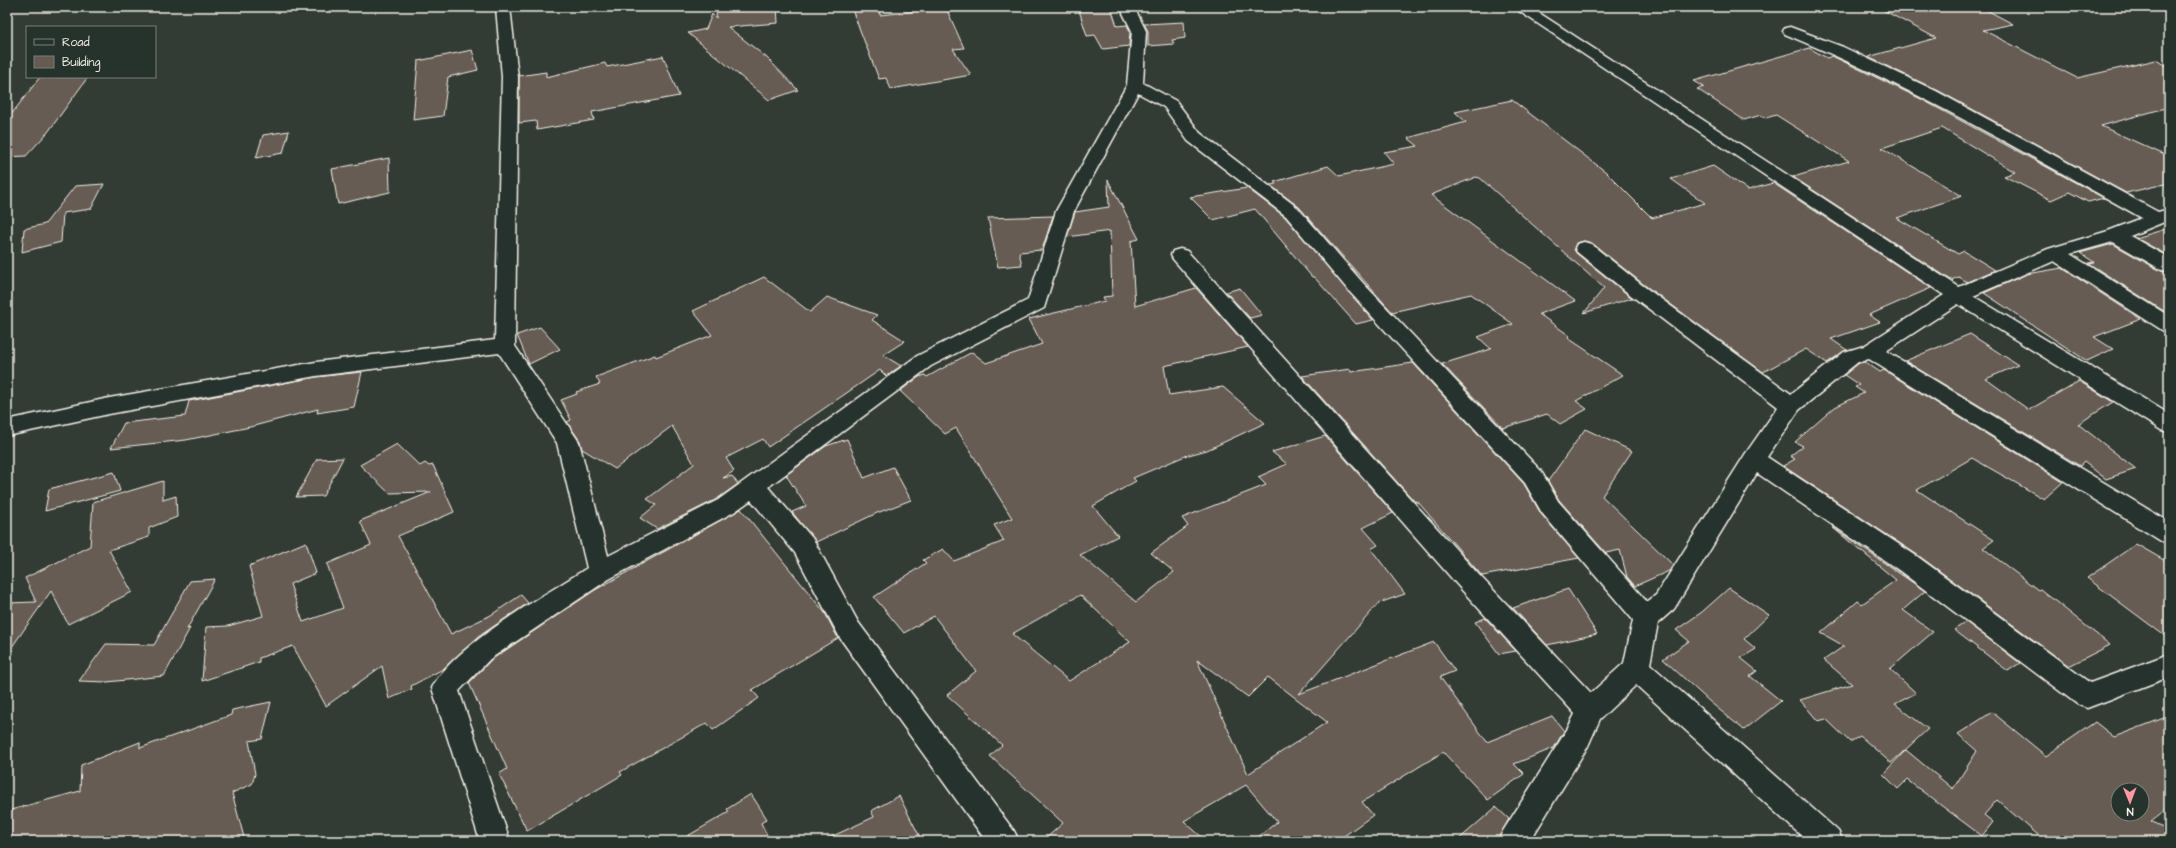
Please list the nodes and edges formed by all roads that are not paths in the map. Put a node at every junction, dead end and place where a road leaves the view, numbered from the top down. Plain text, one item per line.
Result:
1 (503, 7) edge
2 (1127, 7) edge
3 (1520, 7) edge
4 (1790, 31) dead end
5 (1135, 85) junction
6 (2162, 216) edge
7 (2115, 235) junction
8 (1584, 248) dead end
9 (2055, 253) junction
10 (1180, 255) dead end
11 (2169, 266) edge
12 (1958, 295) junction
13 (2169, 325) edge
14 (505, 346) junction
15 (1871, 351) junction
16 (1791, 405) junction
17 (2169, 424) edge
18 (7, 428) edge
19 (1754, 459) junction
20 (753, 486) junction
21 (2169, 534) edge
22 (600, 572) junction
23 (1646, 618) junction
24 (2169, 666) edge
25 (1636, 668) junction
26 (1590, 711) junction
27 (495, 841) edge
28 (1004, 841) edge
29 (1513, 841) edge
30 (1828, 841) edge

1 - 14 street
2 - 5 street
3 - 12 street
4 - 6 street
5 - 20 street
5 - 23 street
6 - 7 street
7 - 9 street
7 - 11 street
8 - 16 street
9 - 12 street
9 - 13 street
10 - 26 street
12 - 15 street
12 - 17 street
14 - 18 street
14 - 22 street
15 - 16 street
15 - 21 street
16 - 19 street
19 - 23 street
19 - 24 street
20 - 22 street
20 - 28 street
22 - 27 street
23 - 25 street
25 - 26 street
25 - 30 street
26 - 29 street

